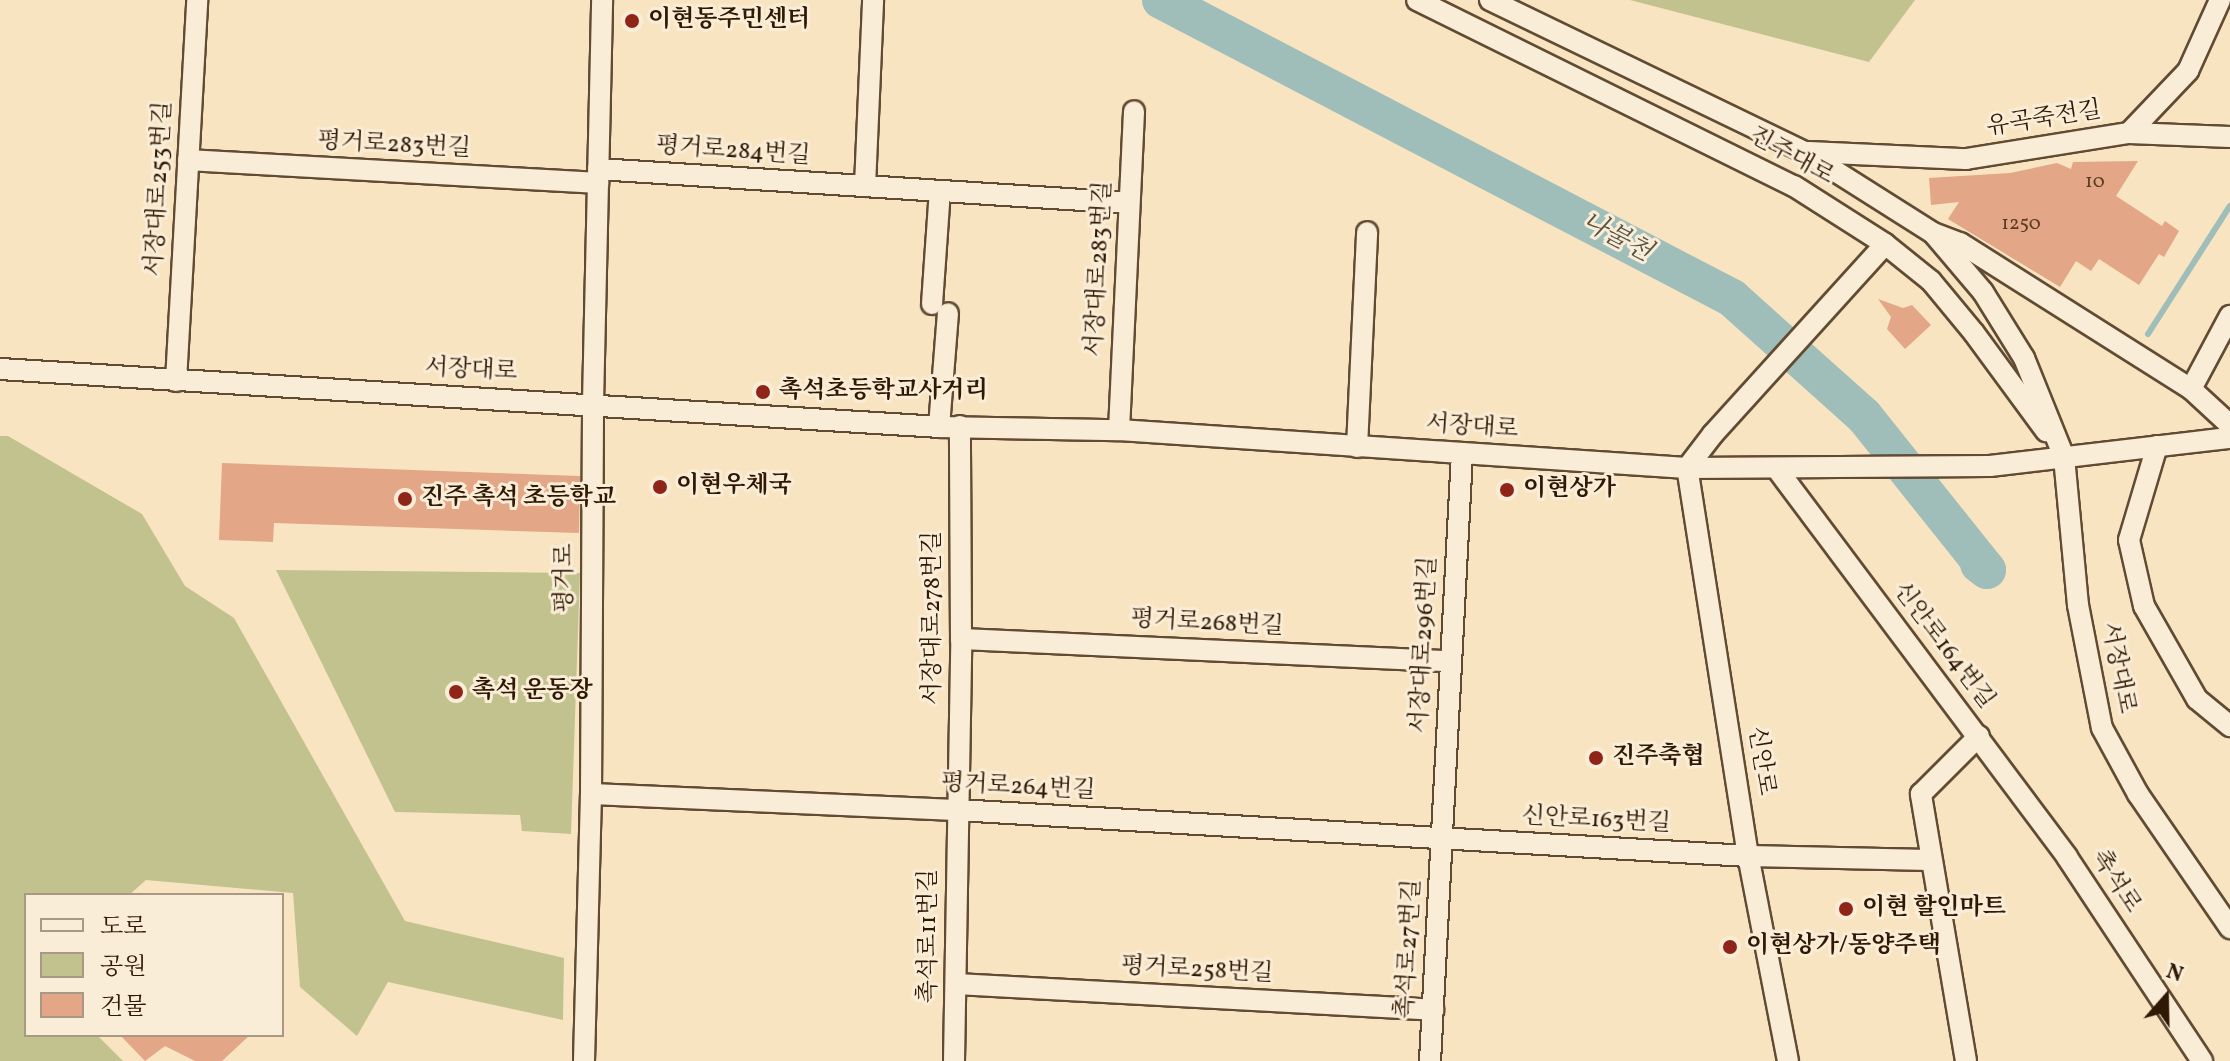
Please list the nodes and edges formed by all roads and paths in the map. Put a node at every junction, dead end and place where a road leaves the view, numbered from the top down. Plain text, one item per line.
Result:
1 (197, 0) edge
2 (602, 0) edge
3 (873, 0) edge
4 (1417, 0) edge
5 (1490, 0) edge
6 (2220, 0) edge
7 (1134, 111) dead end
8 (2129, 133) junction
9 (2230, 137) edge
10 (1805, 152) junction
11 (188, 160) junction
12 (598, 176) junction
13 (865, 186) junction
14 (940, 191) junction
15 (1129, 203) junction
16 (1367, 232) dead end
17 (1933, 233) junction
18 (1885, 244) junction
19 (2230, 316) edge
20 (0, 369) edge
21 (176, 381) junction
22 (2191, 389) junction
23 (593, 403) junction
24 (2230, 425) edge
25 (950, 426) junction
26 (1119, 430) junction
27 (2230, 438) edge
28 (2157, 446) junction
29 (1357, 447) junction
30 (1462, 454) junction
31 (2064, 457) junction
32 (1687, 468) junction
33 (1777, 469) junction
34 (961, 639) junction
35 (1450, 661) junction
36 (2230, 726) edge
37 (1979, 736) junction
38 (591, 794) junction
39 (957, 810) junction
40 (1441, 839) junction
41 (1748, 856) junction
42 (1930, 860) junction
43 (2230, 928) edge
44 (957, 984) junction
45 (1433, 1010) junction
46 (584, 1061) edge
47 (954, 1061) edge
48 (1430, 1061) edge
49 (1788, 1061) edge
50 (1966, 1061) edge
51 (2202, 1061) edge

1 - 11 street, 서장대로253번길
2 - 12 street, 평거로
3 - 13 street
4 - 18 street, 진주대로
5 - 10 street, 진주대로
6 - 8 street, 유곡죽전길
7 - 15 street, 서장대로283번길
8 - 9 street
8 - 10 street, 유곡죽전길
10 - 17 street, 진주대로
11 - 12 street, 평거로283번길
11 - 21 street, 서장대로253번길
12 - 13 street, 평거로284번길
12 - 23 street, 평거로
13 - 14 street, 평거로284번길
14 - 15 street, 평거로284번길
14 - 25 street
15 - 26 street, 서장대로283번길
16 - 29 street
17 - 22 street
17 - 31 street, 진주대로
18 - 31 street, 진주대로
18 - 32 street
19 - 22 street
20 - 21 street, 서장대로
21 - 23 street, 서장대로
22 - 24 street
23 - 25 street, 서장대로
23 - 38 street, 평거로
25 - 26 street, 서장대로
25 - 34 street, 서장대로278번길
26 - 29 street, 서장대로
27 - 28 street
28 - 31 street
28 - 36 street
29 - 30 street, 서장대로
30 - 32 street, 서장대로
30 - 35 street, 서장대로296번길
31 - 33 street, 서장대로
31 - 43 street, 서장대로
32 - 33 street, 서장대로
32 - 41 street, 신안로
33 - 37 street, 신안로164번길
34 - 35 street, 평거로268번길
34 - 39 street, 서장대로278번길
35 - 40 street, 서장대로296번길
37 - 42 street, 신안로164번길
37 - 51 street, 촉석로
38 - 39 street, 평거로264번길
38 - 46 street, 평거로
39 - 40 street, 평거로264번길
39 - 44 street, 촉석로11번길
40 - 41 street, 신안로163번길
40 - 45 street, 촉석로27번길
41 - 42 street
41 - 49 street, 신안로
42 - 50 street, 신안로164번길
44 - 45 street, 평거로258번길
44 - 47 street, 촉석로11번길
45 - 48 street, 촉석로27번길

